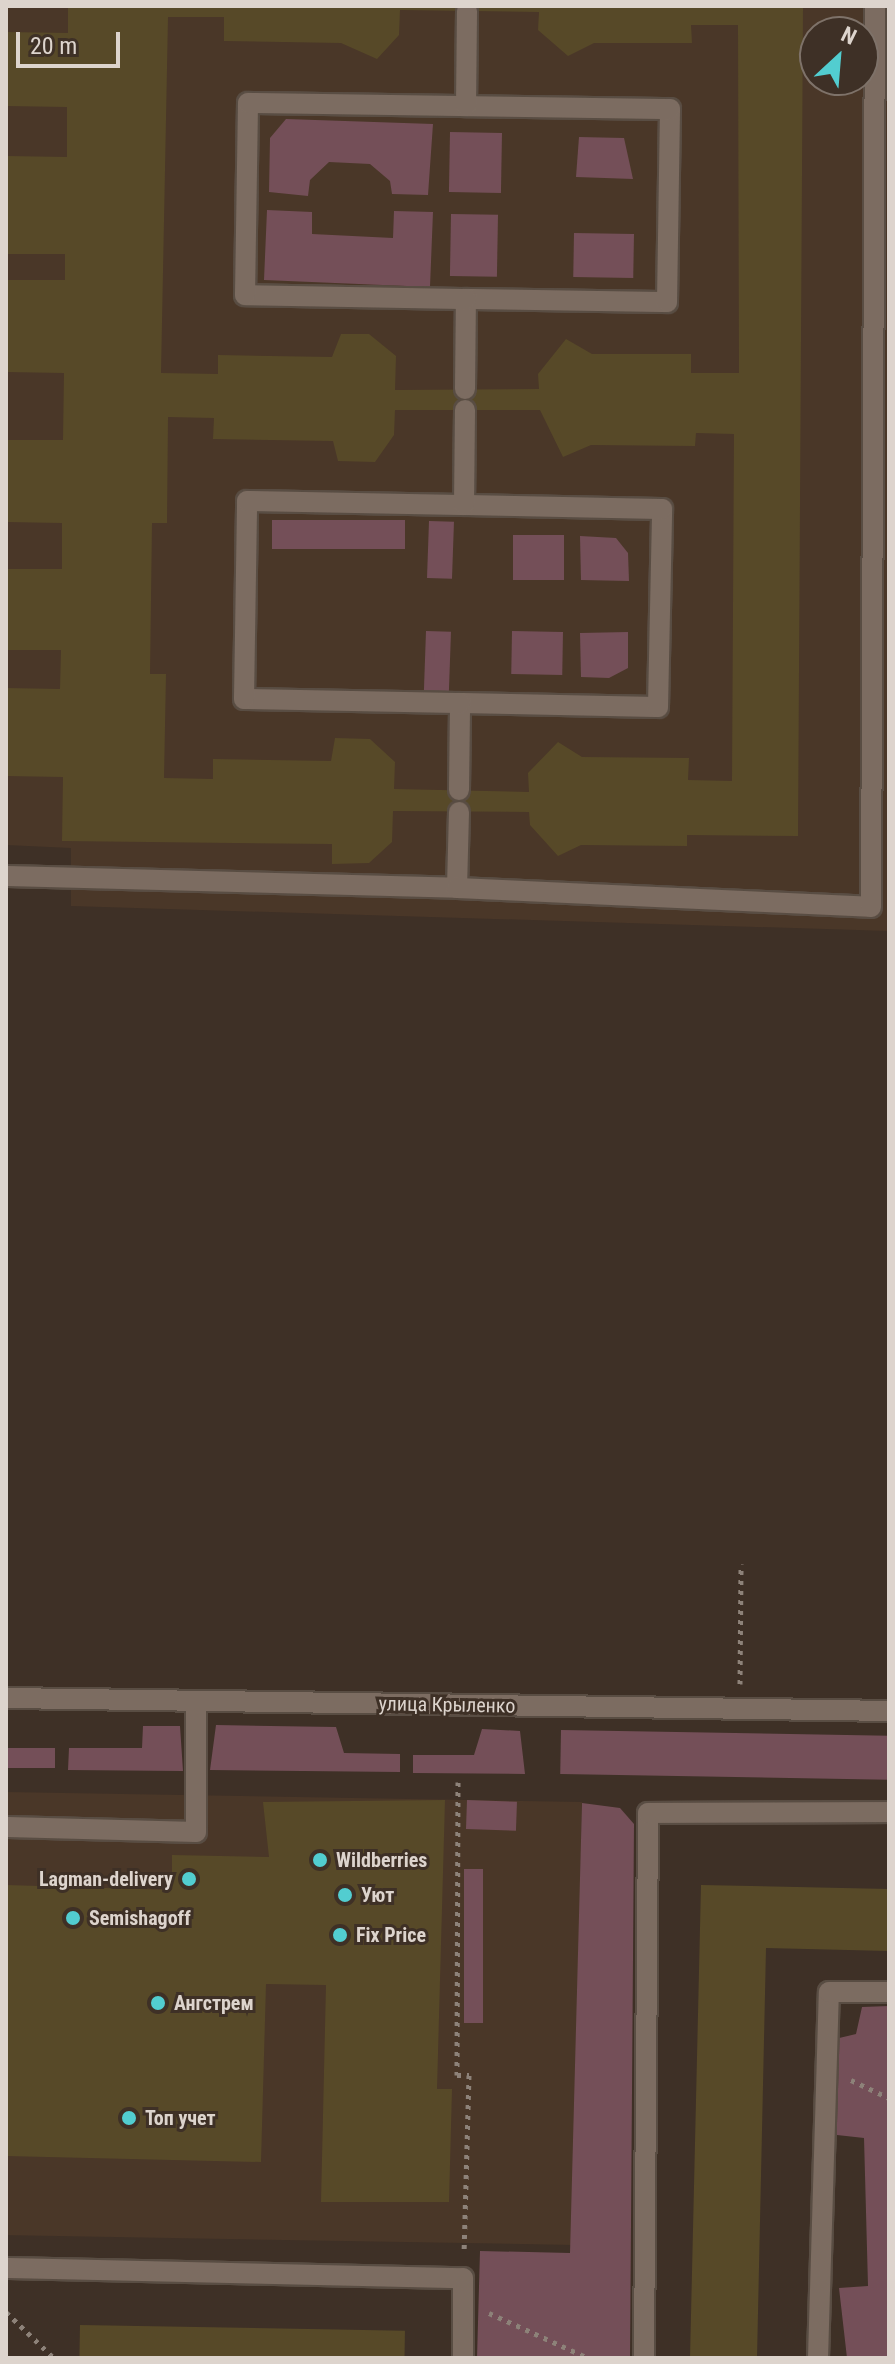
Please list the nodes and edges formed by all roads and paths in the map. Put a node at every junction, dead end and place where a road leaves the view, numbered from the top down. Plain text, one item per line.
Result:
1 (875, 6) edge
2 (467, 11) dead end
3 (466, 106) junction
4 (882, 206) edge
5 (466, 299) junction
6 (464, 505) junction
7 (881, 602) edge
8 (460, 703) junction
9 (459, 790) dead end
10 (459, 812) dead end
11 (6, 876) edge
12 (457, 888) junction
13 (880, 907) edge
14 (741, 1564) dead end
15 (6, 1698) edge
16 (196, 1701) junction
17 (739, 1709) junction
18 (889, 1711) edge
19 (458, 1782) dead end
20 (889, 1812) edge
21 (6, 1827) edge
22 (889, 1992) edge
23 (826, 2075) junction
24 (889, 2098) edge
25 (6, 2268) edge
26 (463, 2278) junction
27 (463, 2301) junction
28 (6, 2312) edge
29 (54, 2358) edge
30 (463, 2358) edge
31 (588, 2358) edge
32 (644, 2358) edge
33 (818, 2358) edge

1 - 4 street
2 - 3 street
3 - 5 street
3 - 5 street
4 - 7 street
5 - 6 street
6 - 8 street
6 - 8 street
7 - 13 street
8 - 9 street
10 - 12 street
11 - 12 street
12 - 13 street
14 - 17 path
15 - 16 street, улица Крыленко
16 - 17 street, улица Крыленко
16 - 21 street
17 - 18 street, улица Крыленко
19 - 26 path
20 - 32 street
22 - 23 street
23 - 24 path
23 - 33 street
25 - 26 street
26 - 27 street
27 - 30 street
27 - 31 path
28 - 29 path

